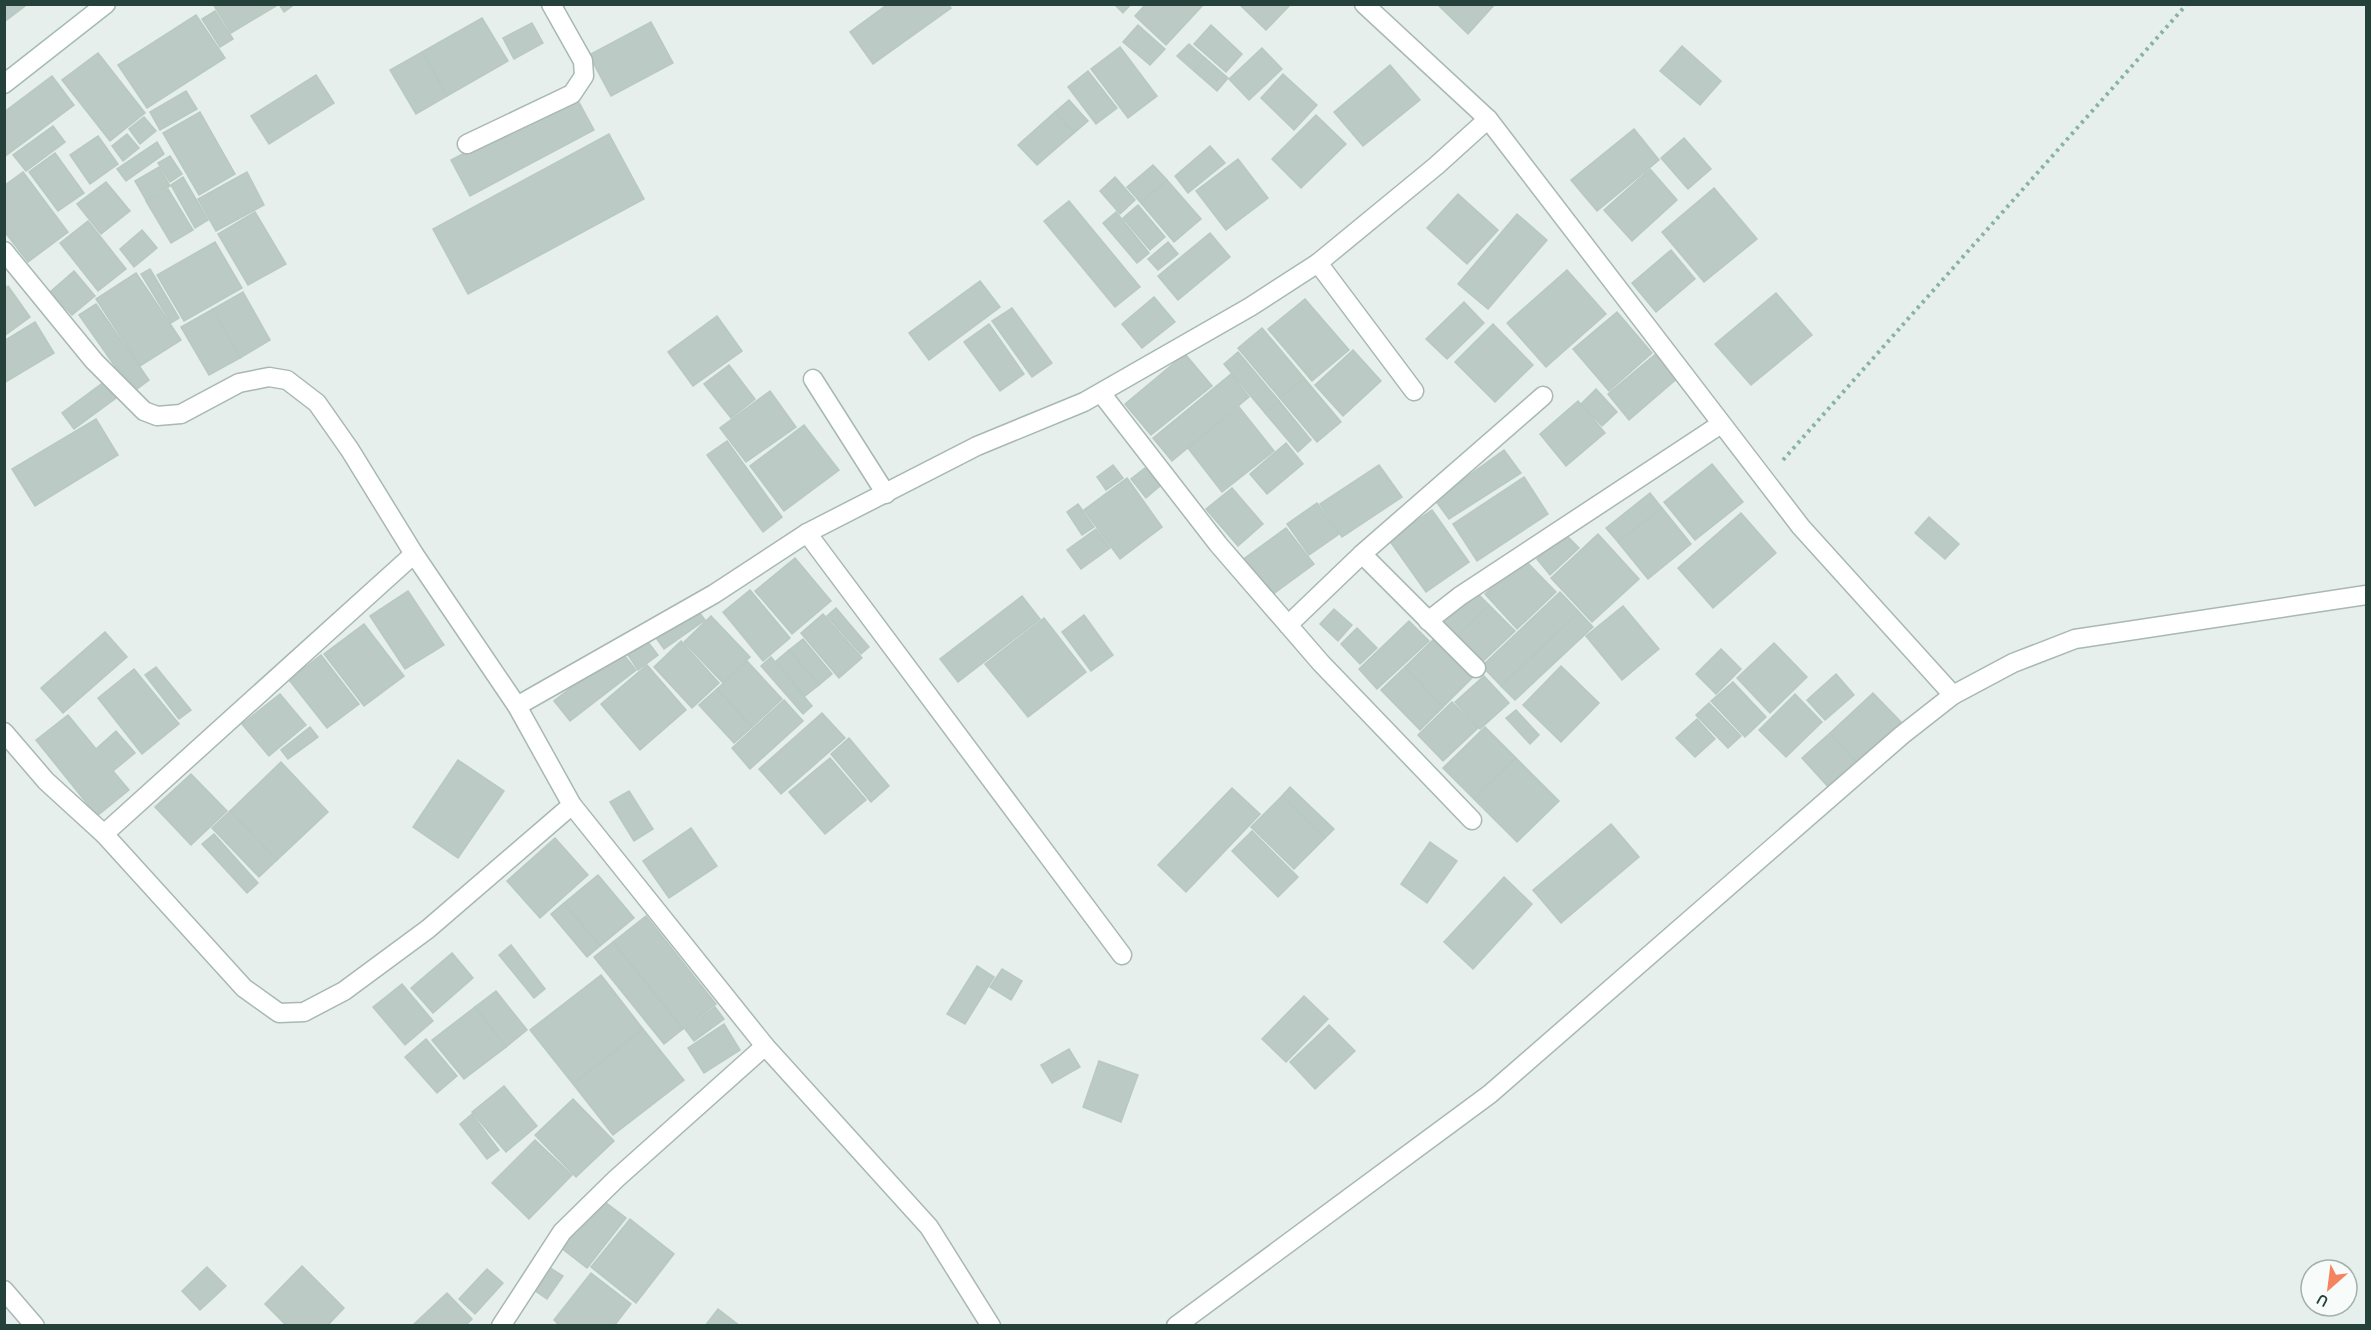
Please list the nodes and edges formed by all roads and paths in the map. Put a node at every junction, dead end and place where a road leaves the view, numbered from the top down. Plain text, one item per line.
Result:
1 (106, 4) edge
2 (551, 4) edge
3 (1364, 4) edge
4 (2187, 4) edge
5 (4, 84) edge
6 (1488, 119) junction
7 (467, 144) dead end
8 (4, 251) edge
9 (1318, 263) junction
10 (813, 379) dead end
11 (1414, 391) dead end
12 (1101, 393) junction
13 (1543, 396) dead end
14 (1721, 424) junction
15 (1766, 479) junction
16 (886, 494) junction
17 (807, 533) junction
18 (414, 554) junction
19 (1362, 554) junction
20 (2367, 595) edge
21 (1428, 621) junction
22 (1288, 624) junction
23 (1476, 668) dead end
24 (1953, 695) junction
25 (517, 706) junction
26 (4, 732) edge
27 (572, 805) junction
28 (1472, 820) dead end
29 (104, 834) junction
30 (1122, 955) dead end
31 (765, 1046) junction
32 (4, 1290) edge
33 (34, 1326) edge
34 (501, 1326) edge
35 (991, 1326) edge
36 (1176, 1326) edge

1 - 5 street
2 - 7 street
3 - 6 street
4 - 15 path
6 - 9 street
6 - 14 street
8 - 18 street
9 - 11 street
9 - 12 street
10 - 16 street
12 - 16 street
12 - 22 street
13 - 19 street
14 - 15 street
14 - 21 street
15 - 24 street
16 - 17 street
17 - 25 street
17 - 30 street
18 - 25 street
18 - 29 street
19 - 21 street
19 - 22 street
20 - 24 street
21 - 23 street
22 - 28 street
24 - 36 street
25 - 27 street
26 - 29 street
27 - 29 street
27 - 31 street
31 - 34 street
31 - 35 street
32 - 33 street

